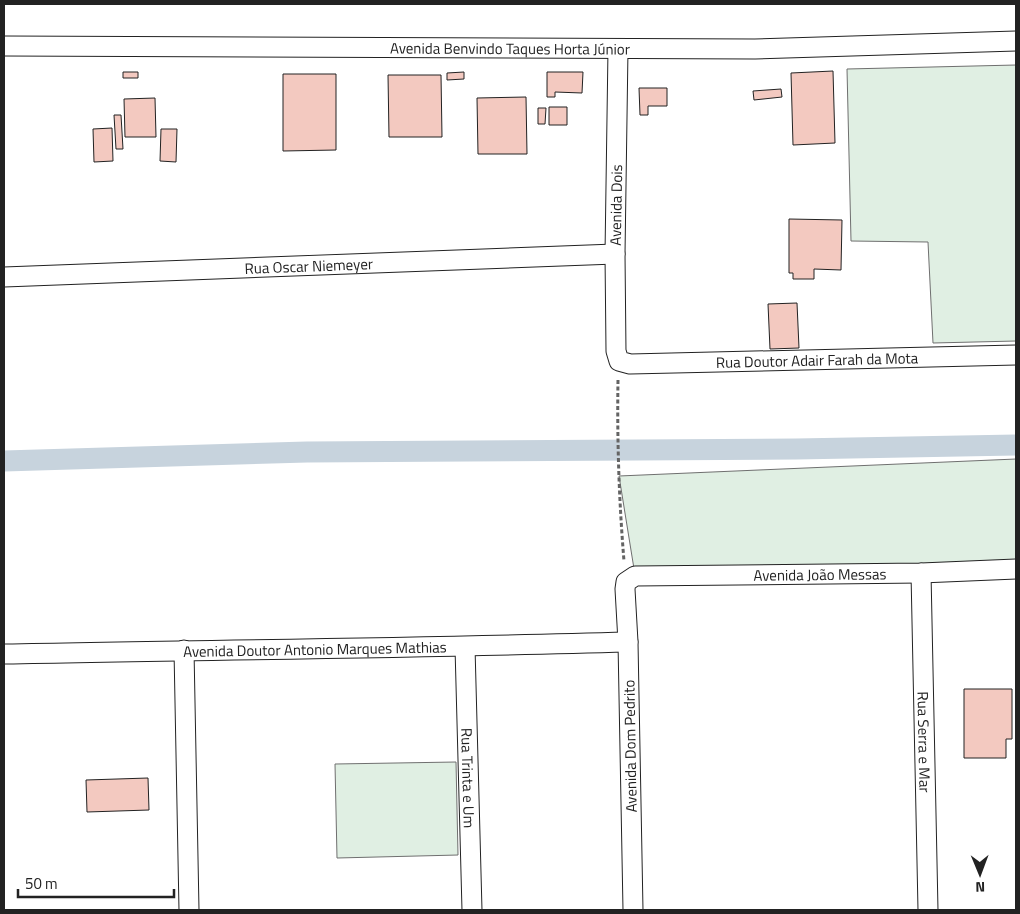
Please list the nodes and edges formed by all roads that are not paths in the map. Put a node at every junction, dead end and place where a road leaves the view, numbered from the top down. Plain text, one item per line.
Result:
1 (1016, 42) edge
2 (4, 46) edge
3 (618, 49) junction
4 (615, 254) junction
5 (4, 277) edge
6 (1016, 356) edge
7 (619, 361) joint
8 (1016, 569) edge
9 (921, 573) junction
10 (626, 582) joint
11 (628, 642) junction
12 (464, 647) junction
13 (184, 650) junction
14 (4, 654) edge
15 (189, 910) edge
16 (472, 910) edge
17 (633, 910) edge
18 (928, 910) edge

1 - 3 street, Avenida Benvindo Taques Horta Júnior
2 - 3 street, Avenida Benvindo Taques Horta Júnior
3 - 4 street, Avenida Dois
4 - 5 street, Rua Oscar Niemeyer
4 - 7 street, Avenida Dois
6 - 7 street, Rua Doutor Adair Farah da Mota
8 - 9 street, Avenida João Messas
9 - 10 street, Avenida João Messas
9 - 18 street, Rua Serra e Mar
10 - 11 street, Avenida Dom Pedrito
11 - 12 street, Avenida Doutor Antonio Marques Mathias
11 - 17 street, Avenida Dom Pedrito
12 - 13 street, Avenida Doutor Antonio Marques Mathias
12 - 16 street, Rua Trinta e Um
13 - 14 street, Avenida Doutor Antonio Marques Mathias
13 - 15 street

